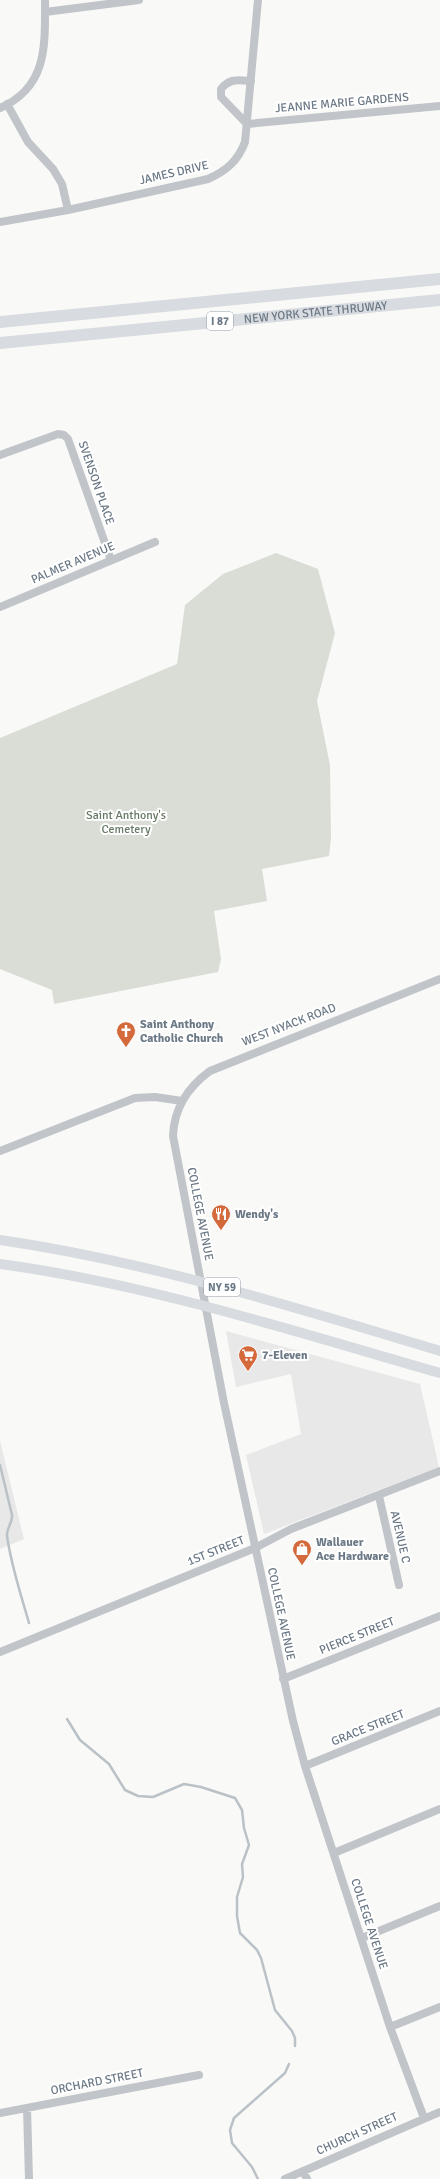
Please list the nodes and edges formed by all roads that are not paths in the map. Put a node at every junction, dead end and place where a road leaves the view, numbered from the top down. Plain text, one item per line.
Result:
1 (45, 0) edge
2 (139, 0) edge
3 (258, 0) edge
4 (45, 12) junction
5 (251, 81) junction
6 (4, 106) edge
7 (440, 106) edge
8 (247, 124) junction
9 (68, 210) junction
10 (0, 222) edge
11 (440, 279) edge
12 (440, 300) edge
13 (0, 322) edge
14 (0, 343) edge
15 (0, 455) edge
16 (155, 542) dead end
17 (111, 560) junction
18 (0, 607) edge
19 (440, 979) edge
20 (182, 1101) junction
21 (0, 1151) edge
22 (0, 1240) edge
23 (0, 1264) edge
24 (200, 1281) junction
25 (205, 1307) junction
26 (440, 1351) edge
27 (440, 1373) edge
28 (440, 1471) edge
29 (378, 1496) junction
30 (255, 1548) junction
31 (399, 1585) dead end
32 (440, 1616) edge
33 (0, 1652) edge
34 (283, 1679) junction
35 (440, 1711) edge
36 (305, 1766) junction
37 (440, 1808) edge
38 (334, 1853) junction
39 (440, 1906) edge
40 (362, 1938) junction
41 (440, 2007) edge
42 (390, 2027) junction
43 (199, 2075) dead end
44 (27, 2108) junction
45 (440, 2112) edge
46 (0, 2113) edge
47 (424, 2118) junction
48 (303, 2171) junction
49 (29, 2179) edge
50 (285, 2179) edge
51 (307, 2179) edge

1 - 4 street
2 - 4 street
3 - 5 street, JAMES DRIVE
4 - 6 street
5 - 8 street, JAMES DRIVE
5 - 8 street
6 - 9 street
7 - 8 street, JEANNE MARIE GARDENS
8 - 9 street, JAMES DRIVE
9 - 10 street, JAMES DRIVE
11 - 13 highway, NEW YORK STATE THRUWAY / I 87
12 - 14 highway, NEW YORK STATE THRUWAY / I 87
15 - 17 street, SVENSON PLACE
16 - 17 street, PALMER AVENUE
17 - 18 street, PALMER AVENUE
19 - 20 street, WEST NYACK ROAD
20 - 21 street
20 - 24 street, COLLEGE AVENUE
22 - 24 main road, NY 59
23 - 25 main road, NY 59
24 - 25 street, COLLEGE AVENUE
24 - 26 main road, NY 59
25 - 27 main road, NY 59
25 - 30 street, COLLEGE AVENUE
28 - 29 street, 1ST STREET
29 - 30 street, 1ST STREET
29 - 31 street, AVENUE C
30 - 33 street, 1ST STREET
30 - 34 street, COLLEGE AVENUE
32 - 34 street, PIERCE STREET
34 - 36 street, COLLEGE AVENUE
35 - 36 street, GRACE STREET
36 - 38 street, COLLEGE AVENUE
37 - 38 street
38 - 40 street, COLLEGE AVENUE
39 - 40 street
40 - 42 street, COLLEGE AVENUE
41 - 42 street
42 - 47 street, COLLEGE AVENUE
43 - 44 street, ORCHARD STREET
44 - 46 street, ORCHARD STREET
44 - 49 street
45 - 47 street, CHURCH STREET
47 - 48 street, CHURCH STREET
48 - 50 street, CHURCH STREET
48 - 51 street

